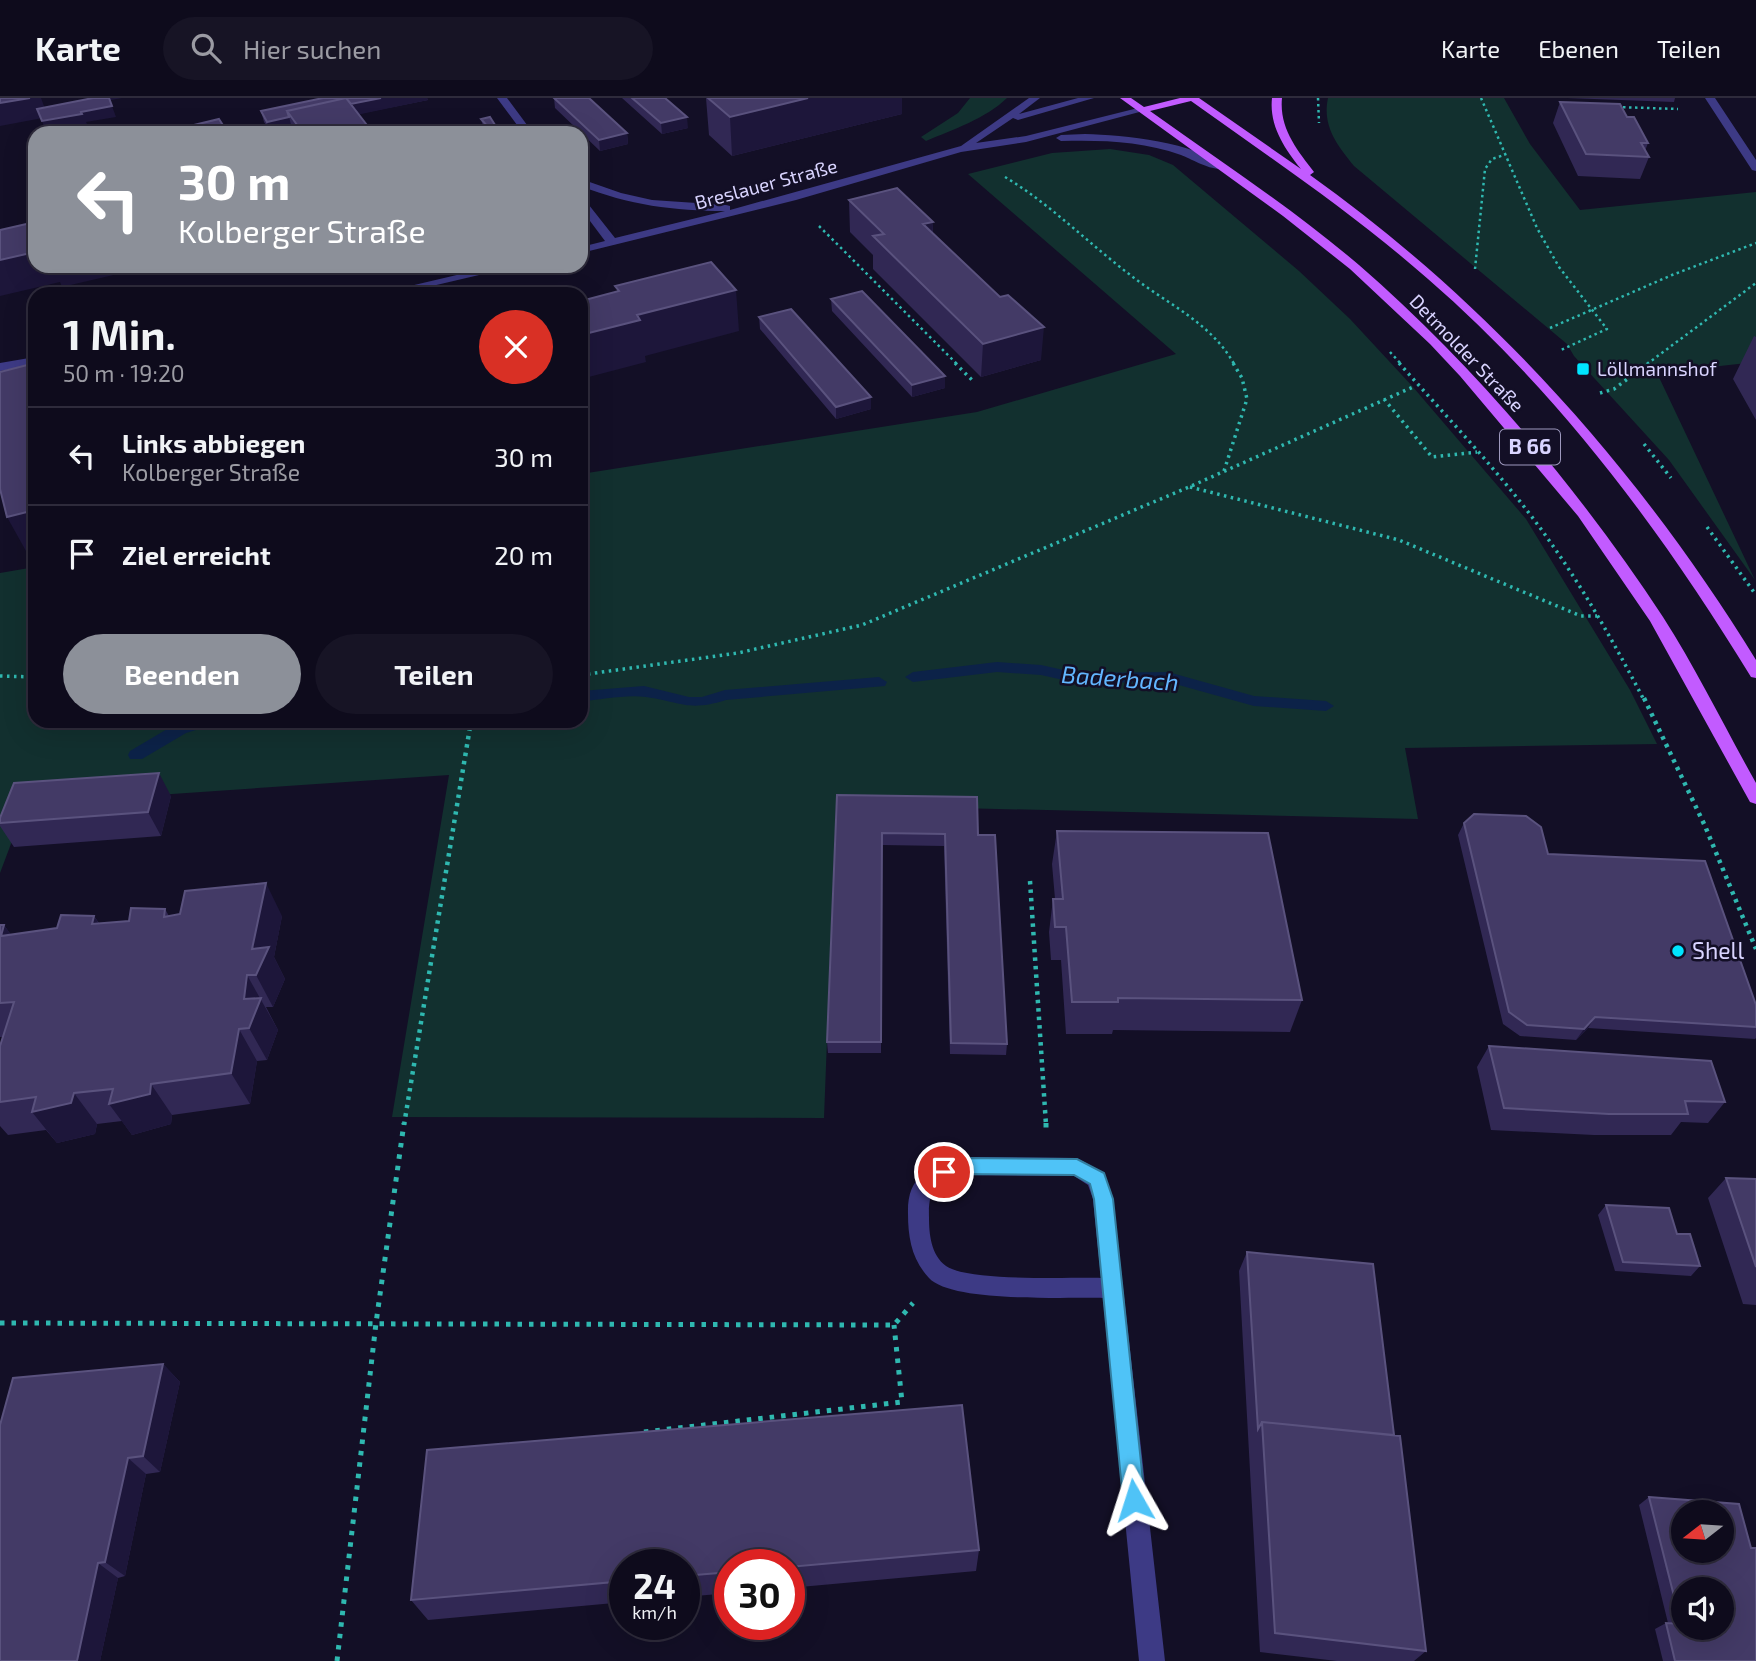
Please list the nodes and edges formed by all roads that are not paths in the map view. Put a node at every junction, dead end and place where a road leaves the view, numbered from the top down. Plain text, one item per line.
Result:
1 (502, 98) edge
2 (1035, 98) edge
3 (1089, 98) edge
4 (1125, 98) edge
5 (1193, 98) edge
6 (1277, 98) edge
7 (1710, 98) edge
8 (1142, 110) junction
9 (1005, 121) junction
10 (523, 126) edge
11 (1026, 139) junction
12 (960, 149) junction
13 (1221, 167) junction
14 (1756, 168) edge
15 (588, 185) edge
16 (1325, 190) junction
17 (758, 207) junction
18 (588, 211) edge
19 (613, 243) junction
20 (588, 248) edge
21 (480, 273) edge
22 (414, 287) edge
23 (28, 362) edge
24 (0, 367) edge
25 (1756, 673) edge
26 (1756, 798) edge
27 (1112, 1288) junction
28 (1152, 1661) edge

1 - 10 street
2 - 9 street, Breslauer Straße
3 - 9 street, Breslauer Straße
4 - 8 main road, Detmolder Straße / B 66
5 - 8 main road, Detmolder Straße
5 - 16 main road, Detmolder Straße / B 66
6 - 16 main road
7 - 14 street
8 - 11 street, Breslauer Straße
8 - 13 main road, Detmolder Straße / B 66
9 - 12 street, Breslauer Straße
11 - 12 street, Breslauer Straße
11 - 13 street, Breslauer Straße
12 - 17 street, Breslauer Straße
13 - 26 main road, Detmolder Straße / B 66
15 - 17 street
16 - 25 main road, Detmolder Straße / B 66
17 - 19 street, Breslauer Straße
18 - 19 street
19 - 20 street, Breslauer Straße
21 - 22 street
23 - 24 street
27 - 27 street
27 - 28 street

